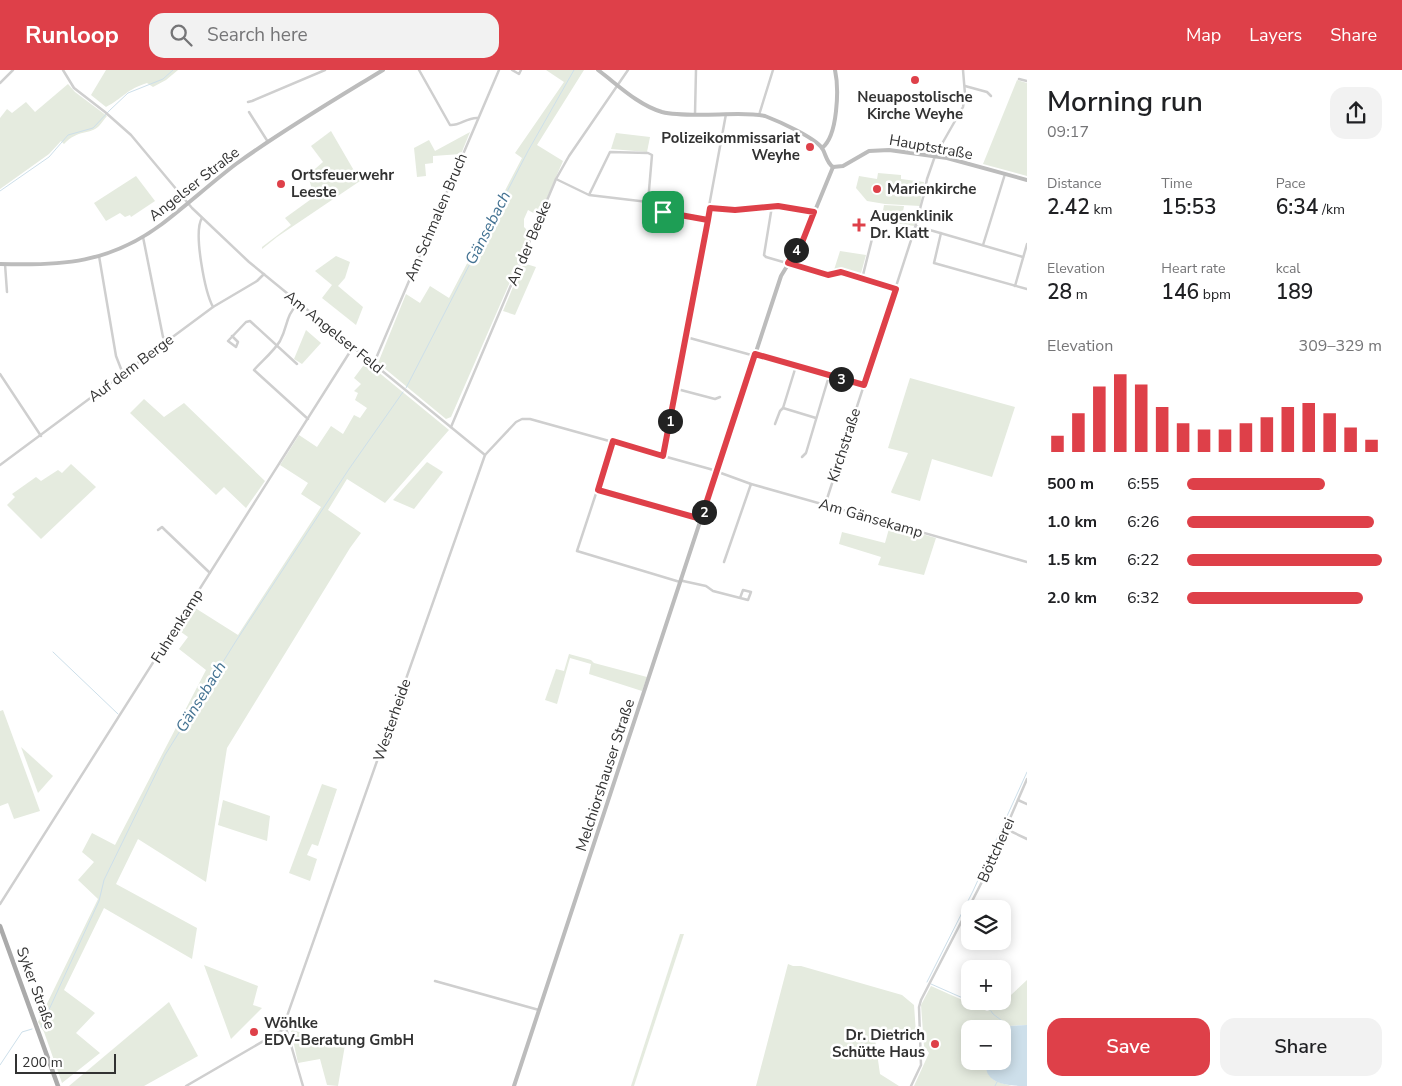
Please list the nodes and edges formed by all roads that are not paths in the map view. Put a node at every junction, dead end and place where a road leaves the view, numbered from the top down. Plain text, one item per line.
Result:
1 (13, 70) edge
2 (63, 70) edge
3 (324, 70) edge
4 (383, 70) edge
5 (419, 70) edge
6 (499, 70) edge
7 (512, 70) edge
8 (521, 70) edge
9 (598, 70) edge
10 (628, 70) edge
11 (696, 70) edge
12 (773, 70) edge
13 (835, 70) edge
14 (963, 70) edge
15 (1019, 79) dead end
16 (1027, 81) edge
17 (0, 83) edge
18 (618, 85) junction
19 (964, 86) junction
20 (964, 94) junction
21 (888, 96) dead end
22 (991, 96) dead end
23 (248, 102) dead end
24 (250, 112) dead end
25 (695, 114) junction
26 (726, 114) junction
27 (759, 115) junction
28 (478, 118) junction
29 (723, 138) junction
30 (774, 141) dead end
31 (268, 142) junction
32 (822, 148) junction
33 (935, 156) junction
34 (833, 167) junction
35 (1005, 174) junction
36 (556, 179) junction
37 (1027, 180) edge
38 (589, 195) junction
39 (188, 203) junction
40 (772, 206) junction
41 (710, 208) junction
42 (814, 212) junction
43 (669, 213) dead end
44 (202, 218) junction
45 (708, 220) junction
46 (916, 226) junction
47 (941, 233) junction
48 (873, 235) dead end
49 (143, 237) junction
50 (1027, 244) edge
51 (983, 245) junction
52 (98, 256) junction
53 (1023, 257) junction
54 (788, 263) junction
55 (2, 264) edge
56 (264, 274) junction
57 (862, 279) junction
58 (1016, 286) junction
59 (896, 289) junction
60 (1027, 289) edge
61 (7, 292) dead end
62 (299, 302) junction
63 (213, 307) junction
64 (232, 336) dead end
65 (686, 337) junction
66 (167, 342) junction
67 (277, 345) junction
68 (353, 347) junction
69 (755, 355) junction
70 (374, 363) junction
71 (297, 364) dead end
72 (796, 366) junction
73 (0, 374) edge
74 (122, 374) junction
75 (830, 376) junction
76 (864, 385) junction
77 (677, 389) junction
78 (720, 397) dead end
79 (783, 408) junction
80 (817, 418) junction
81 (308, 419) junction
82 (516, 422) joint
83 (775, 424) dead end
84 (451, 427) junction
85 (41, 436) junction
86 (613, 441) junction
87 (485, 455) junction
88 (663, 456) junction
89 (802, 457) dead end
90 (0, 465) edge
91 (717, 472) junction
92 (751, 484) junction
93 (598, 490) junction
94 (825, 505) junction
95 (701, 519) junction
96 (158, 530) dead end
97 (724, 562) dead end
98 (1027, 562) edge
99 (210, 573) junction
100 (681, 580) junction
101 (740, 598) junction
102 (1027, 779) edge
103 (1018, 800) junction
104 (1027, 804) edge
105 (1006, 829) junction
106 (1027, 839) edge
107 (0, 904) edge
108 (0, 926) edge
109 (435, 981) dead end
110 (539, 1010) junction
111 (286, 1028) junction
112 (58, 1086) edge
113 (186, 1086) edge
114 (303, 1086) edge
115 (514, 1086) edge
116 (911, 1086) edge

1 - 17 street
2 - 39 street, Am Angelser Feld
3 - 23 street
4 - 31 street, Angelser Straße
5 - 28 street
6 - 28 street, Am Schmalen Bruch
7 - 8 street
9 - 18 street
10 - 18 street, An der Beeke
11 - 25 street
12 - 27 street
13 - 32 street
14 - 19 street, Kirchstraße
15 - 16 street
18 - 25 street
18 - 36 street, An der Beeke
19 - 20 street, Kirchstraße
19 - 22 street
20 - 21 street
20 - 33 street, Kirchstraße
24 - 31 street
25 - 26 street
26 - 27 street
26 - 29 street
27 - 32 street
28 - 70 street, Am Schmalen Bruch
29 - 30 street
29 - 41 street
31 - 39 street, Angelser Straße
32 - 34 street
33 - 34 street, Hauptstraße
33 - 35 street, Hauptstraße
33 - 46 street, Kirchstraße
34 - 42 street, Melchiorshauser Straße
35 - 37 street, Hauptstraße
35 - 51 street
36 - 38 street
36 - 84 street, An der Beeke
38 - 38 street
39 - 44 street, Am Angelser Feld
39 - 49 street, Angelser Straße
40 - 41 street
40 - 42 street
40 - 54 street
41 - 45 street
42 - 54 street, Melchiorshauser Straße
43 - 45 street
44 - 56 street, Am Angelser Feld
44 - 63 street
45 - 65 street
46 - 47 street
46 - 59 street, Kirchstraße
47 - 51 street
47 - 58 street
48 - 57 street
49 - 52 street, Angelser Straße
49 - 66 street
50 - 53 street
51 - 53 street
52 - 55 street, Angelser Straße
52 - 74 street
53 - 58 street
54 - 57 street
54 - 69 street, Melchiorshauser Straße
55 - 61 street
56 - 62 street, Am Angelser Feld
56 - 63 street, Auf dem Berge
57 - 59 street
58 - 60 street
59 - 76 street, Kirchstraße
62 - 67 street
62 - 68 street, Am Angelser Feld
63 - 66 street, Auf dem Berge
64 - 67 street
65 - 69 street
65 - 77 street
66 - 74 street, Auf dem Berge
67 - 71 street
67 - 81 street
68 - 70 street, Am Angelser Feld
68 - 81 street, Fuhrenkamp
69 - 72 street
69 - 91 street, Melchiorshauser Straße
70 - 84 street, Am Angelser Feld
72 - 75 street
72 - 79 street
73 - 85 street
74 - 85 street, Auf dem Berge
75 - 76 street
75 - 80 street
76 - 94 street, Kirchstraße
77 - 78 street
77 - 88 street
79 - 80 street
79 - 83 street
80 - 89 street
81 - 99 street, Fuhrenkamp
82 - 86 street, Am Gänsekamp
82 - 87 street, Westerheide
84 - 87 street, Am Angelser Feld
85 - 90 street, Auf dem Berge
86 - 88 street, Am Gänsekamp
86 - 93 street
87 - 111 street, Westerheide
88 - 91 street, Am Gänsekamp
91 - 92 street, Am Gänsekamp
91 - 95 street, Melchiorshauser Straße
92 - 94 street, Am Gänsekamp
92 - 97 street
93 - 95 street
93 - 100 street
94 - 98 street, Am Gänsekamp
95 - 100 street, Melchiorshauser Straße
96 - 99 street
99 - 107 street, Fuhrenkamp
100 - 101 street
100 - 110 street, Melchiorshauser Straße
101 - 101 street
102 - 103 street, Böttcherei
103 - 104 street
103 - 105 street, Böttcherei
105 - 106 street
105 - 116 street, Böttcherei
108 - 112 main road, Syker Straße
109 - 110 street
110 - 115 street, Melchiorshauser Straße
111 - 113 street
111 - 114 street

